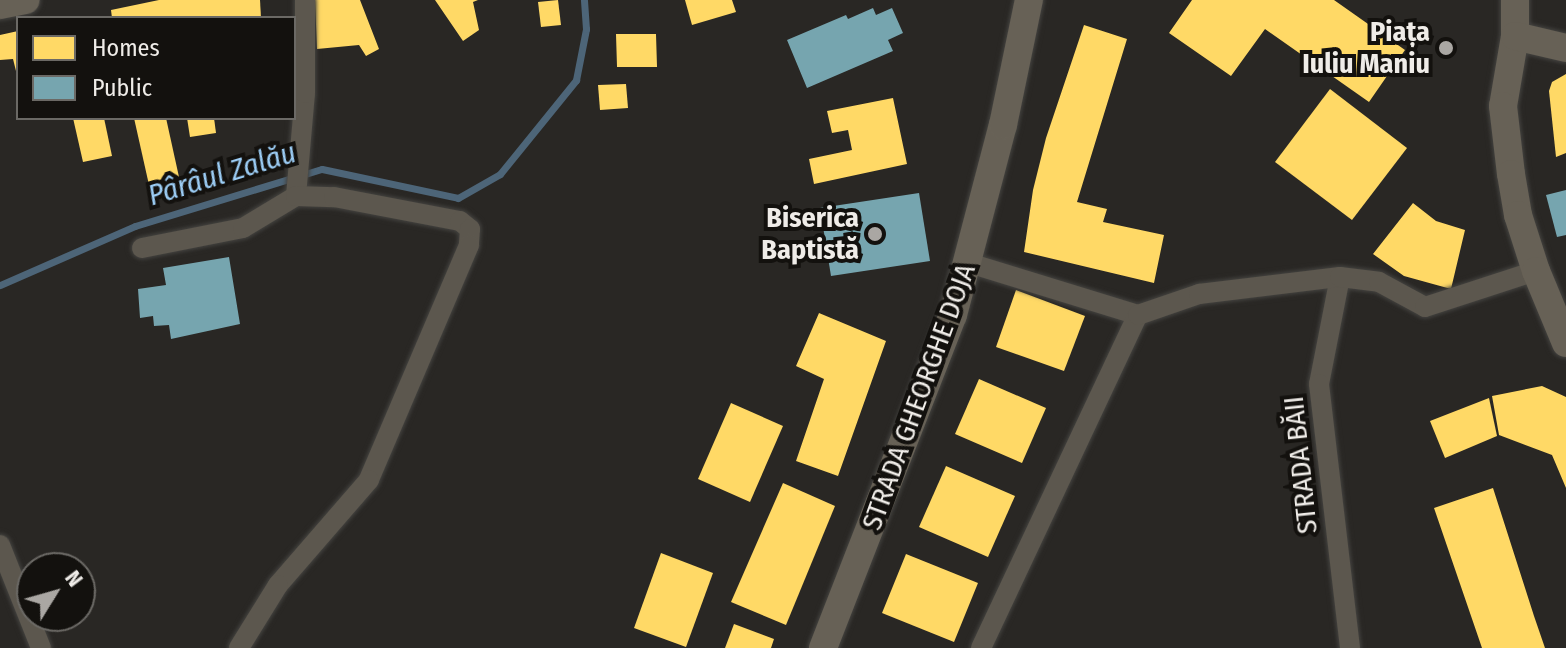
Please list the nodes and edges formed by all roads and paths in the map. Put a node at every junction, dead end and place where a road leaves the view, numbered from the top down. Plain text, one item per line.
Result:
1 (26, 0) edge
2 (305, 0) edge
3 (1029, 0) edge
4 (1515, 0) edge
5 (0, 5) edge
6 (1515, 36) junction
7 (1566, 48) edge
8 (296, 196) junction
9 (142, 248) dead end
10 (969, 263) junction
11 (1536, 271) junction
12 (1340, 277) junction
13 (1138, 315) junction
14 (1566, 343) edge
15 (0, 545) edge
16 (41, 648) edge
17 (239, 648) edge
18 (823, 648) edge
19 (981, 648) edge
20 (1350, 648) edge

1 - 5 main road
2 - 8 street
3 - 10 main road, STRADA GHEORGHE DOJA
4 - 6 main road
6 - 7 main road
6 - 11 main road
8 - 9 street
8 - 17 street
10 - 13 street
10 - 18 main road, STRADA GHEORGHE DOJA
11 - 12 street
11 - 14 main road
12 - 13 street
12 - 20 street, STRADA BĂII
13 - 19 street
15 - 16 street

